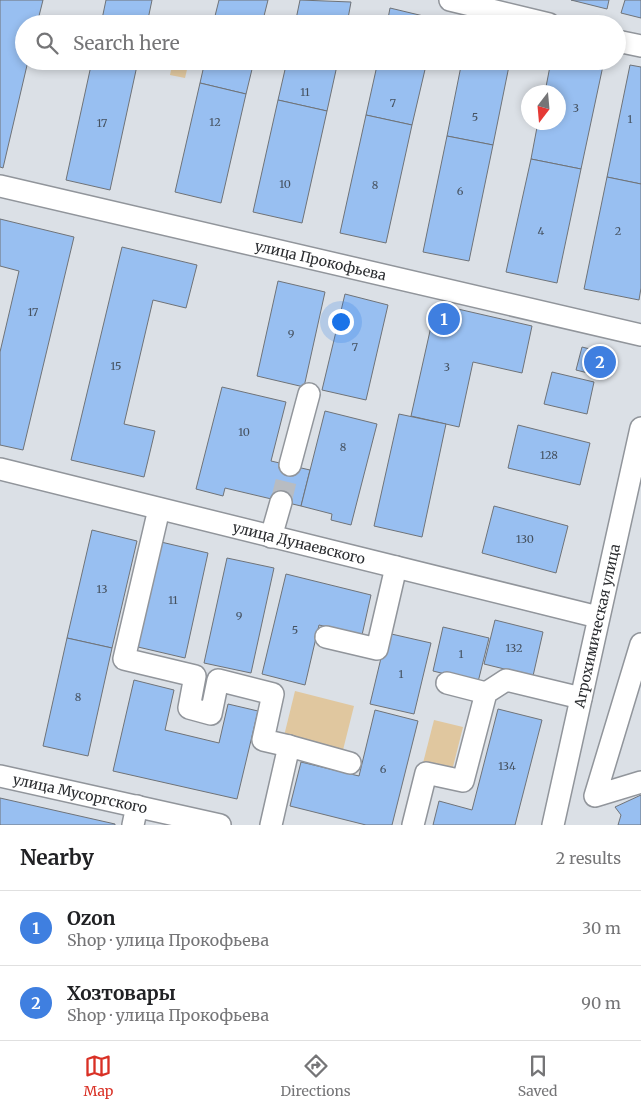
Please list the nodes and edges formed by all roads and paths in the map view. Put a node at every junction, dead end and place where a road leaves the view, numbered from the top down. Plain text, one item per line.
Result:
1 (450, 0) edge
2 (512, 15) edge
3 (626, 43) edge
4 (641, 46) edge
5 (0, 186) edge
6 (641, 335) edge
7 (309, 394) dead end
8 (641, 428) edge
9 (290, 465) tunnel mouth
10 (0, 470) edge
11 (281, 502) tunnel mouth
12 (159, 509) junction
13 (271, 537) junction
14 (396, 567) junction
15 (598, 617) junction
16 (326, 637) dead end
17 (641, 644) edge
18 (447, 683) dead end
19 (486, 694) junction
20 (581, 698) junction
21 (289, 746) junction
22 (350, 763) dead end
23 (0, 776) edge
24 (641, 782) edge
25 (135, 816) edge
26 (220, 825) edge
27 (270, 825) edge
28 (413, 825) edge
29 (553, 825) edge

1 - 2 street
3 - 4 street
5 - 6 street, улица Прокофьева
7 - 9 street
8 - 15 street, Агрохимическая улица
10 - 12 street, улица Дунаевского
11 - 13 street
12 - 13 street, улица Дунаевского
12 - 21 street
13 - 14 street, улица Дунаевского
14 - 15 street, улица Дунаевского
14 - 16 street
15 - 20 street, Агрохимическая улица
17 - 24 street
18 - 19 street
19 - 20 street
19 - 28 street
20 - 29 street, Агрохимическая улица
21 - 22 street
21 - 27 street
23 - 25 street, улица Мусоргского
25 - 26 street, улица Мусоргского

